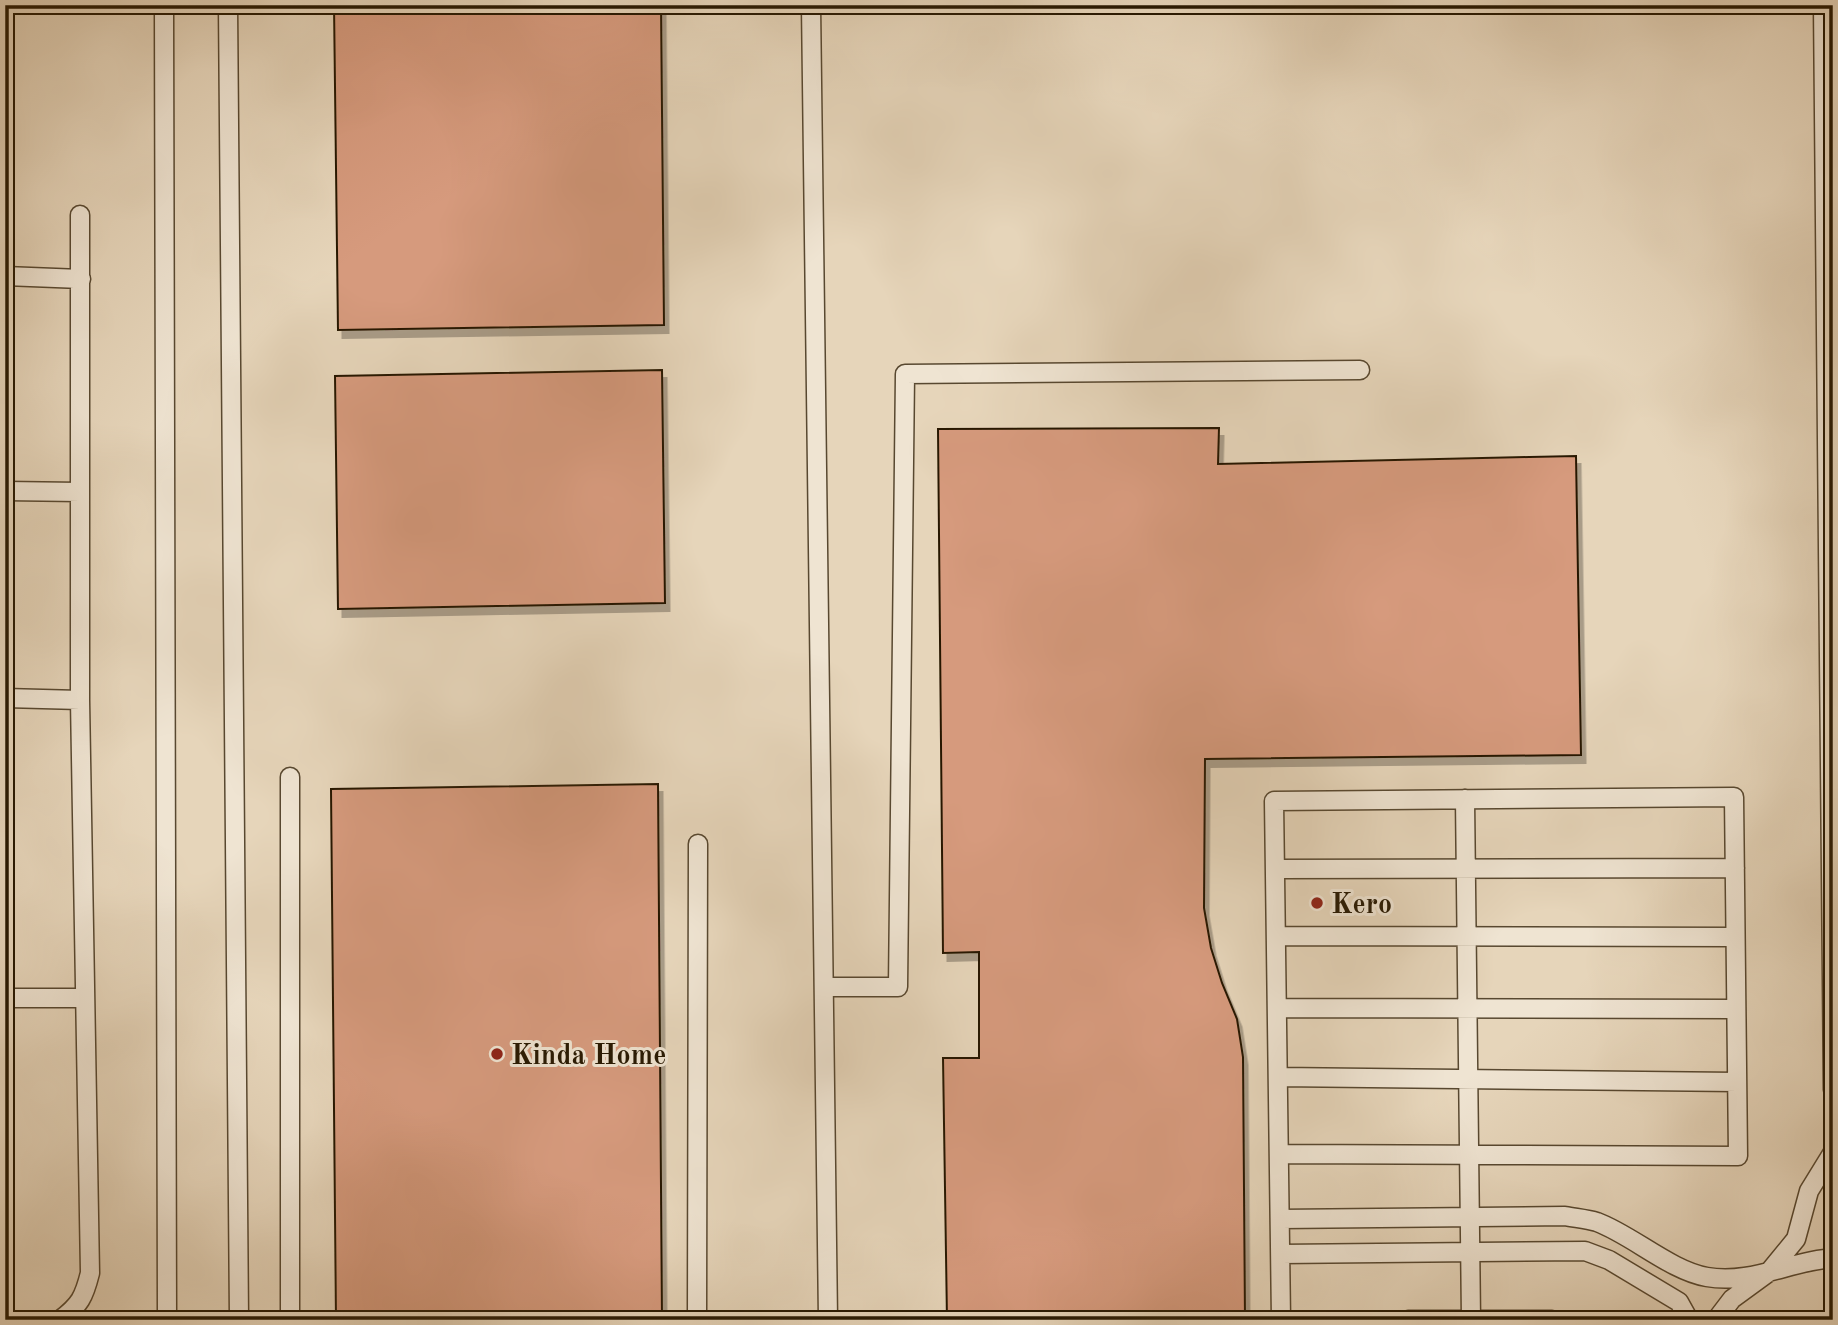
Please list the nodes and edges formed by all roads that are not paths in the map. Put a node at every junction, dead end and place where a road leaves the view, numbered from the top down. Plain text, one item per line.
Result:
1 (163, 5) edge
2 (228, 5) edge
3 (811, 5) edge
4 (1823, 5) edge
5 (80, 215) dead end
6 (5, 276) edge
7 (81, 279) junction
8 (1360, 370) dead end
9 (5, 491) edge
10 (80, 492) junction
11 (5, 698) edge
12 (80, 700) junction
13 (290, 777) dead end
14 (1465, 799) junction
15 (698, 844) dead end
16 (1735, 867) junction
17 (1275, 869) junction
18 (1465, 869) junction
19 (1276, 936) junction
20 (1466, 936) junction
21 (1735, 937) junction
22 (824, 988) junction
23 (5, 998) edge
24 (84, 998) junction
25 (1278, 1008) junction
26 (1467, 1008) junction
27 (1736, 1009) junction
28 (1279, 1077) junction
29 (1468, 1079) junction
30 (1737, 1082) junction
31 (1833, 1090) edge
32 (1833, 1152) edge
33 (1280, 1154) junction
34 (1469, 1155) junction
35 (1470, 1218) junction
36 (1281, 1219) junction
37 (1470, 1252) junction
38 (1281, 1254) junction
39 (1833, 1258) edge
40 (1769, 1272) junction
41 (1471, 1319) edge
42 (60, 1320) edge
43 (167, 1320) edge
44 (239, 1320) edge
45 (290, 1320) edge
46 (697, 1320) edge
47 (828, 1320) edge
48 (1281, 1320) edge
49 (1408, 1320) edge
50 (1552, 1320) edge
51 (1689, 1320) edge
52 (1716, 1320) edge

1 - 43 lane
2 - 44 lane
3 - 22 lane
4 - 31 lane
5 - 7 lane
6 - 7 lane
7 - 10 lane
8 - 22 lane
9 - 10 lane
10 - 12 lane
11 - 12 lane
12 - 24 lane
13 - 45 lane
14 - 16 lane
14 - 17 lane
14 - 18 lane
15 - 46 lane
16 - 18 lane
16 - 21 lane
17 - 18 lane
17 - 19 lane
18 - 20 lane
19 - 20 lane
19 - 25 lane
20 - 21 lane
20 - 26 lane
21 - 27 lane
22 - 47 lane
23 - 24 lane
24 - 42 lane
25 - 26 lane
25 - 28 lane
26 - 27 lane
26 - 29 lane
27 - 30 lane
28 - 29 lane
28 - 33 lane
29 - 30 lane
29 - 34 lane
30 - 34 lane
32 - 40 lane
33 - 34 lane
33 - 36 lane
34 - 35 lane
35 - 36 lane
35 - 37 lane
35 - 40 lane
36 - 38 lane
37 - 38 lane
37 - 41 lane
37 - 51 lane
38 - 48 lane
39 - 40 lane
40 - 52 lane
41 - 49 lane
41 - 50 lane

